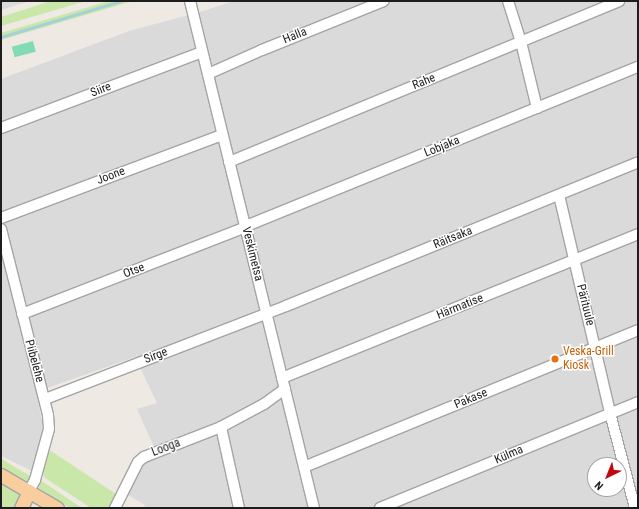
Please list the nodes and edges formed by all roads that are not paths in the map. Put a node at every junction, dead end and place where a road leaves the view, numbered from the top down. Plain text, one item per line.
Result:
1 (190, 1) edge
2 (384, 1) edge
3 (508, 1) edge
4 (619, 1) edge
5 (521, 42) junction
6 (202, 52) junction
7 (638, 67) edge
8 (208, 74) junction
9 (537, 108) junction
10 (1, 128) edge
11 (222, 135) junction
12 (229, 162) junction
13 (638, 162) edge
14 (558, 195) junction
15 (1, 218) edge
16 (246, 228) junction
17 (1, 229) edge
18 (638, 234) edge
19 (574, 260) junction
20 (267, 312) junction
21 (22, 314) junction
22 (638, 330) edge
23 (595, 347) junction
24 (282, 378) junction
25 (285, 389) junction
26 (45, 399) junction
27 (638, 402) edge
28 (610, 413) junction
29 (221, 427) junction
30 (304, 467) junction
31 (1, 475) edge
32 (29, 491) junction
33 (21, 508) edge
34 (58, 508) edge
35 (115, 508) edge
36 (239, 508) edge
37 (314, 508) edge
38 (380, 508) edge
39 (635, 508) edge

1 - 6 street, Veskimetsa
2 - 8 street, Halla
3 - 5 street
4 - 5 street, Rahe
5 - 9 street
5 - 12 street, Rahe
6 - 8 street, Veskimetsa
6 - 10 street, Siire
7 - 9 street, Lobjaka
8 - 11 street, Veskimetsa
9 - 16 street, Lobjaka
11 - 12 street, Veskimetsa
11 - 15 street, Joone
12 - 16 street, Veskimetsa
13 - 14 street, Räitsaka
14 - 19 street, Pärituule
14 - 20 street, Räitsaka
16 - 20 street, Veskimetsa
16 - 21 street, Otse
17 - 21 street, Piibelehe
18 - 19 street, Härmatise
19 - 23 street, Pärituule
19 - 24 street, Härmatise
20 - 24 street, Veskimetsa
20 - 26 street, Sirge
21 - 26 street, Piibelehe
22 - 23 street, Pakase
23 - 28 street, Pärituule
23 - 30 street, Pakase
24 - 25 street, Veskimetsa
25 - 29 street, Looga
25 - 30 street, Veskimetsa
26 - 32 street, Piibelehe
27 - 28 street, Külma
28 - 38 street, Külma
28 - 39 street, Pärituule
29 - 35 street, Looga
29 - 36 street
30 - 37 street, Veskimetsa
31 - 32 main road
32 - 33 main road
32 - 34 main road

